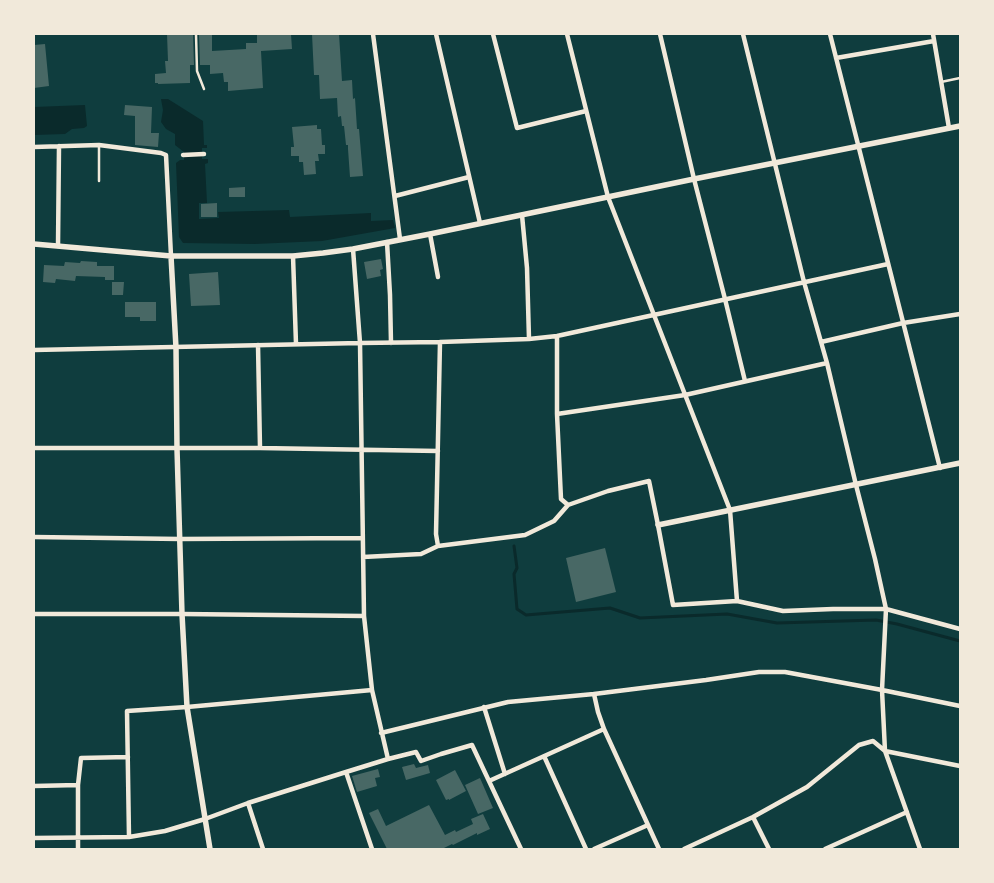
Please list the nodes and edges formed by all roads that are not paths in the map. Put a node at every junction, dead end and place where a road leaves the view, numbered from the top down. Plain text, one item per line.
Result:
1 (196, 34) edge
2 (373, 34) edge
3 (436, 34) edge
4 (493, 34) edge
5 (567, 34) edge
6 (660, 34) edge
7 (743, 34) edge
8 (830, 34) edge
9 (933, 34) edge
10 (934, 41) junction
11 (836, 58) junction
12 (960, 78) edge
13 (941, 82) junction
14 (204, 90) dead end
15 (586, 111) junction
16 (960, 126) edge
17 (949, 128) junction
18 (99, 145) junction
19 (59, 146) junction
20 (34, 147) edge
21 (858, 147) junction
22 (204, 154) dead end
23 (183, 155) dead end
24 (776, 163) junction
25 (469, 177) junction
26 (694, 179) junction
27 (99, 181) dead end
28 (395, 196) junction
29 (608, 197) junction
30 (522, 215) junction
31 (480, 223) junction
32 (430, 234) junction
33 (400, 239) junction
34 (387, 242) junction
35 (34, 244) edge
36 (58, 246) junction
37 (353, 249) junction
38 (171, 256) junction
39 (293, 256) junction
40 (888, 264) junction
41 (438, 277) dead end
42 (804, 282) junction
43 (725, 299) junction
44 (654, 314) junction
45 (960, 314) edge
46 (903, 323) junction
47 (557, 336) junction
48 (529, 339) junction
49 (440, 342) junction
50 (821, 342) junction
51 (360, 343) junction
52 (391, 343) junction
53 (296, 344) junction
54 (258, 345) junction
55 (176, 348) junction
56 (34, 350) edge
57 (827, 363) junction
58 (745, 381) junction
59 (685, 394) junction
60 (557, 414) junction
61 (34, 448) edge
62 (260, 448) junction
63 (177, 449) junction
64 (360, 450) junction
65 (438, 451) junction
66 (960, 464) edge
67 (940, 468) junction
68 (856, 485) junction
69 (568, 505) junction
70 (730, 510) junction
71 (658, 525) junction
72 (34, 537) edge
73 (362, 538) junction
74 (180, 539) junction
75 (438, 546) junction
76 (363, 557) junction
77 (737, 601) junction
78 (886, 609) junction
79 (34, 614) edge
80 (182, 614) junction
81 (364, 616) junction
82 (960, 629) edge
83 (372, 690) junction
84 (882, 690) junction
85 (594, 694) junction
86 (960, 706) edge
87 (187, 707) junction
88 (484, 707) junction
89 (604, 729) junction
90 (381, 733) junction
91 (885, 751) junction
92 (544, 756) junction
93 (128, 757) junction
94 (388, 759) junction
95 (960, 766) edge
96 (346, 772) junction
97 (506, 774) junction
98 (489, 781) junction
99 (34, 786) edge
100 (78, 786) junction
101 (248, 803) junction
102 (907, 812) junction
103 (753, 817) junction
104 (205, 819) junction
105 (648, 825) junction
106 (78, 837) junction
107 (129, 837) junction
108 (34, 838) edge
109 (78, 849) edge
110 (210, 849) edge
111 (263, 849) edge
112 (372, 849) edge
113 (521, 849) edge
114 (586, 849) edge
115 (594, 849) edge
116 (659, 849) edge
117 (684, 849) edge
118 (769, 849) edge
119 (825, 849) edge
120 (920, 849) edge

1 - 14 lane
2 - 28 street
3 - 25 street
4 - 15 street
5 - 15 street
6 - 26 street
7 - 24 street
8 - 11 street
9 - 10 street
10 - 11 street
10 - 13 street
11 - 21 street
12 - 13 lane
13 - 17 street
15 - 29 street
16 - 17 street
17 - 21 street
18 - 19 street
18 - 27 lane
18 - 38 street
19 - 20 street
19 - 36 street
21 - 24 street
21 - 40 street
22 - 23 street
24 - 26 street
24 - 42 street
25 - 28 street
25 - 31 street
26 - 29 street
26 - 43 street
28 - 33 street
29 - 30 street
29 - 44 street
30 - 31 street
30 - 48 street
31 - 32 street
32 - 33 street
32 - 41 street
33 - 34 street
34 - 37 street
34 - 52 street
35 - 36 street
36 - 38 street
37 - 39 street
37 - 51 street
38 - 39 street
38 - 55 street
39 - 53 street
40 - 42 street
40 - 46 street
42 - 43 street
42 - 50 street
43 - 44 street
43 - 58 street
44 - 47 street
44 - 59 street
45 - 46 street
46 - 50 street
46 - 67 street
47 - 48 street
47 - 60 street
48 - 49 street
49 - 52 street
49 - 65 street
50 - 57 street
51 - 52 street
51 - 53 street
51 - 64 street
53 - 54 street
54 - 55 street
54 - 62 street
55 - 56 street
55 - 63 street
57 - 58 street
57 - 68 street
58 - 59 street
59 - 60 street
59 - 70 street
60 - 69 street
61 - 63 street
62 - 63 street
62 - 64 street
63 - 74 street
64 - 65 street
64 - 73 street
65 - 75 street
66 - 67 street
67 - 68 street
68 - 70 street
68 - 78 street
69 - 71 street
69 - 75 street
70 - 71 street
70 - 77 street
71 - 77 street
72 - 74 street
73 - 74 street
73 - 76 street
74 - 80 street
75 - 76 street
76 - 81 street
77 - 78 street
78 - 82 street
78 - 84 street
79 - 80 street
80 - 81 street
80 - 87 street
81 - 83 street
83 - 87 street
83 - 90 street
84 - 85 street
84 - 86 street
84 - 91 street
85 - 88 street
85 - 89 street
87 - 93 street
87 - 104 street
88 - 90 street
88 - 97 street
89 - 92 street
89 - 105 street
90 - 94 street
91 - 95 street
91 - 102 street
91 - 103 street
92 - 97 street
92 - 114 street
93 - 100 street
93 - 107 street
94 - 96 street
94 - 98 street
96 - 101 street
96 - 112 street
97 - 98 street
98 - 113 street
99 - 100 street
100 - 106 street
101 - 104 street
101 - 111 street
102 - 119 street
102 - 120 street
103 - 117 street
103 - 118 street
104 - 107 street
104 - 110 street
105 - 115 street
105 - 116 street
106 - 107 street
106 - 108 street
106 - 109 street

